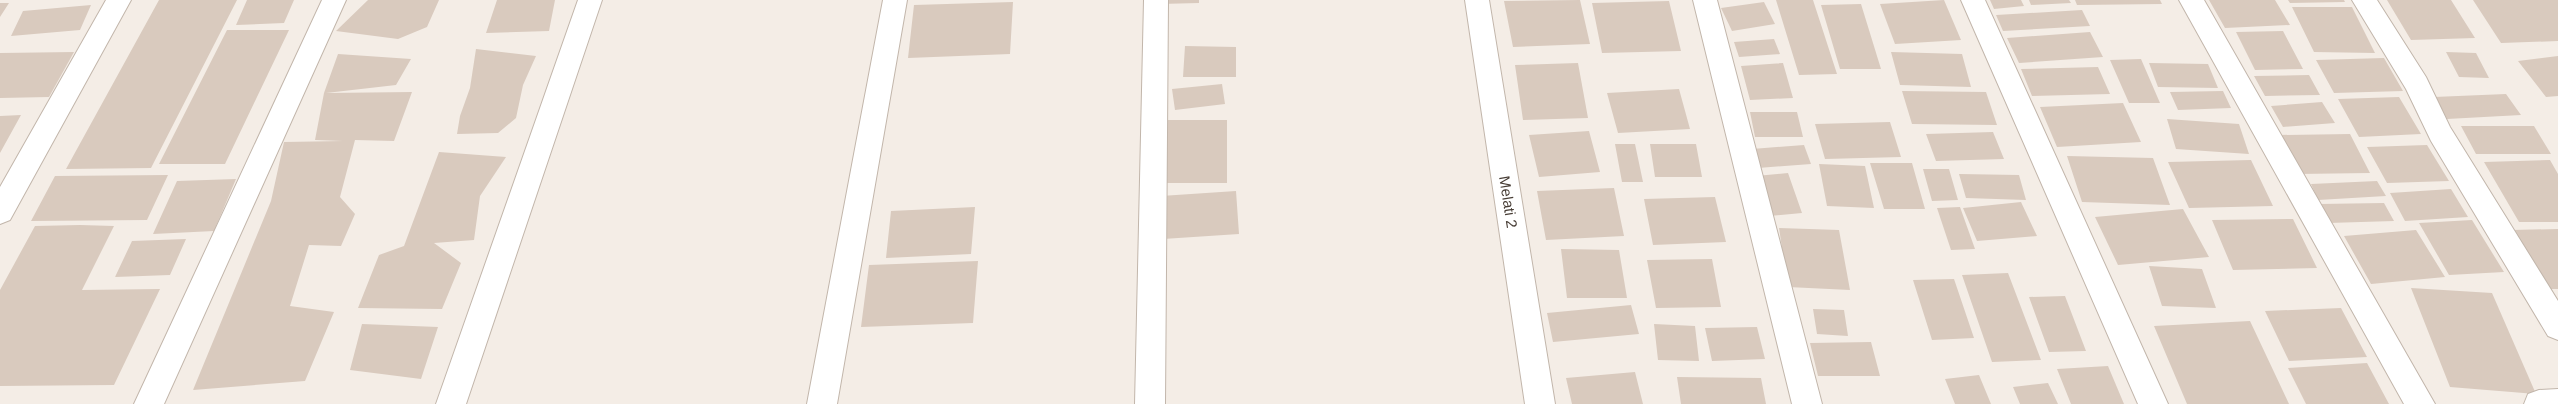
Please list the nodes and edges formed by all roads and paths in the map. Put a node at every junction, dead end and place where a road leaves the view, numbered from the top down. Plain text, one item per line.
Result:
1 (119, 0) edge
2 (334, 0) edge
3 (590, 0) edge
4 (895, 0) edge
5 (1156, 0) edge
6 (1477, 0) edge
7 (1705, 0) edge
8 (1974, 0) edge
9 (2191, 0) edge
10 (2364, 0) edge
11 (0, 212) edge
12 (2558, 327) edge
13 (2558, 403) edge
14 (149, 404) edge
15 (451, 404) edge
16 (822, 404) edge
17 (1150, 404) edge
18 (1540, 404) edge
19 (1807, 404) edge
20 (2153, 404) edge
21 (2420, 404) edge
22 (2539, 404) edge

1 - 11 street
2 - 14 street
3 - 15 street
4 - 16 street
5 - 17 street
6 - 18 street, Melati 2
7 - 19 street
8 - 20 street
9 - 21 street
10 - 12 street
13 - 22 street

